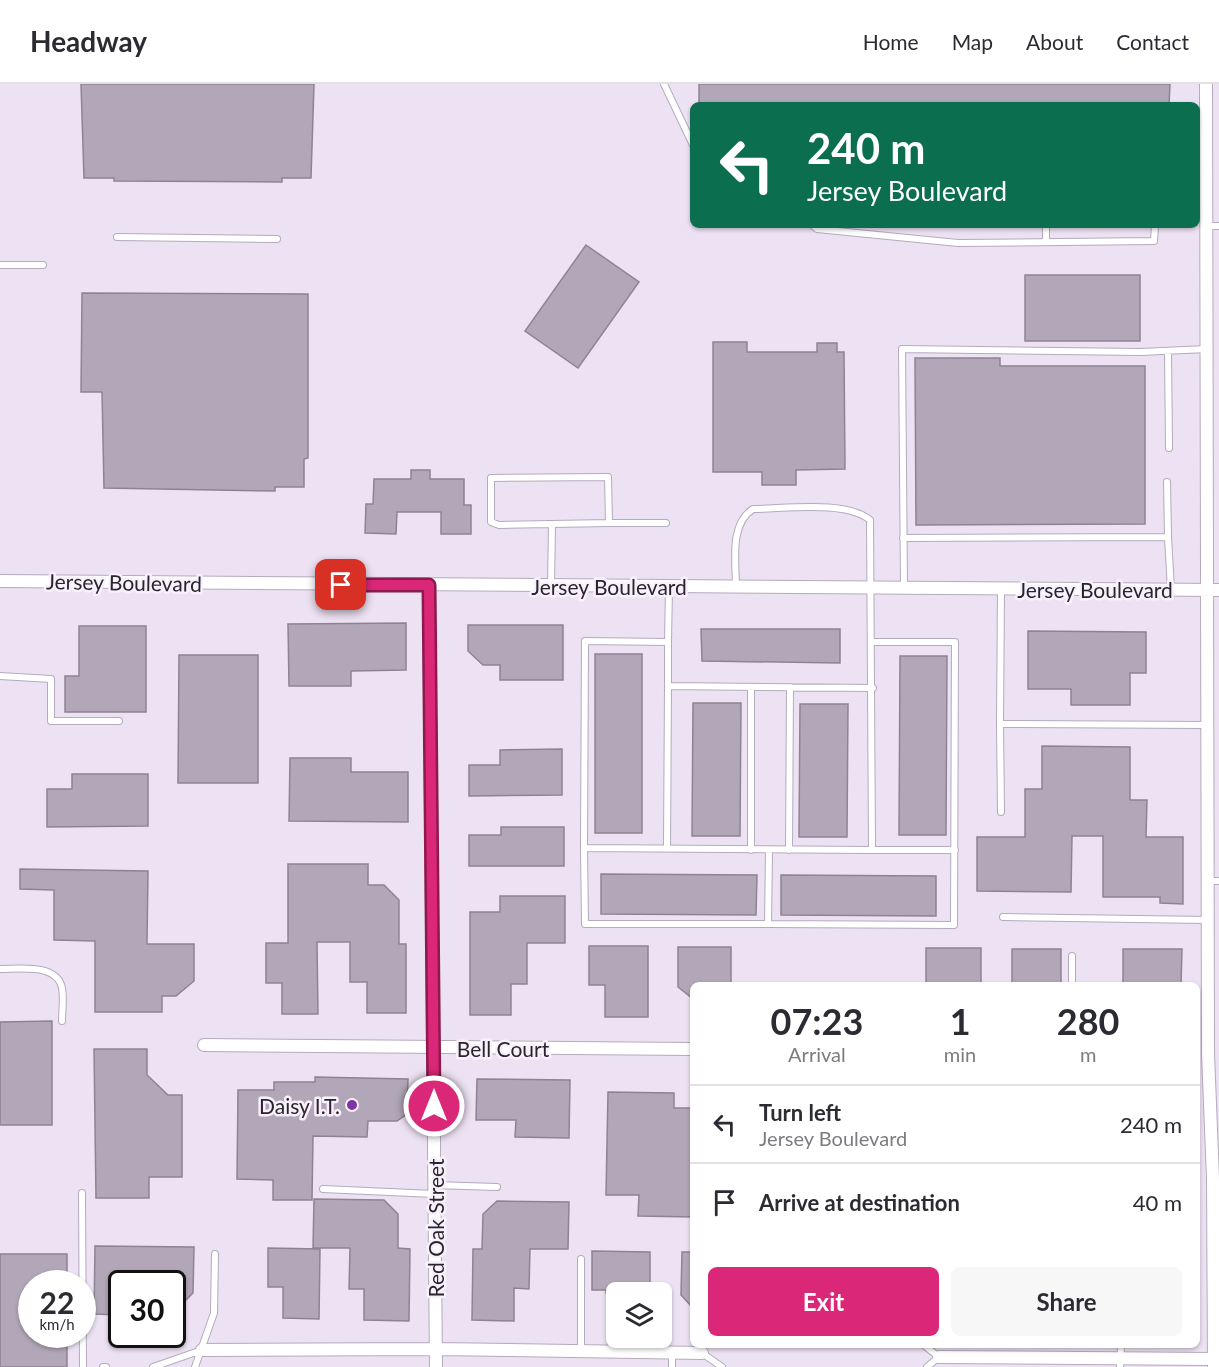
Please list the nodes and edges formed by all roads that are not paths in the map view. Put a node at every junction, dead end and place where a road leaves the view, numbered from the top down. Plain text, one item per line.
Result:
1 (664, 84) edge
2 (1206, 84) edge
3 (690, 139) edge
4 (1202, 191) edge
5 (1213, 226) edge
6 (816, 228) edge
7 (1047, 228) edge
8 (1155, 228) edge
9 (117, 237) dead end
10 (277, 239) dead end
11 (1047, 241) junction
12 (0, 265) edge
13 (43, 265) dead end
14 (1207, 350) junction
15 (1168, 351) junction
16 (1168, 448) dead end
17 (1167, 482) dead end
18 (609, 523) junction
19 (666, 523) dead end
20 (552, 524) junction
21 (1168, 537) junction
22 (903, 538) junction
23 (0, 581) edge
24 (429, 585) junction
25 (551, 586) junction
26 (669, 587) junction
27 (736, 587) junction
28 (871, 588) junction
29 (904, 588) junction
30 (1001, 589) junction
31 (1171, 590) junction
32 (1213, 590) edge
33 (668, 642) junction
34 (873, 642) junction
35 (0, 676) edge
36 (669, 686) junction
37 (751, 687) junction
38 (789, 687) junction
39 (873, 688) junction
40 (119, 721) dead end
41 (1000, 724) junction
42 (1208, 725) junction
43 (1213, 783) edge
44 (1001, 812) dead end
45 (584, 848) junction
46 (667, 848) junction
47 (751, 850) junction
48 (769, 850) junction
49 (789, 850) junction
50 (872, 850) junction
51 (955, 850) junction
52 (1213, 881) edge
53 (1003, 917) dead end
54 (1208, 920) junction
55 (768, 924) junction
56 (1071, 956) dead end
57 (0, 969) edge
58 (1072, 982) edge
59 (62, 1021) dead end
60 (204, 1045) dead end
61 (433, 1047) junction
62 (1208, 1047) edge
63 (690, 1049) edge
64 (1216, 1167) edge
65 (497, 1187) dead end
66 (323, 1189) dead end
67 (434, 1189) junction
68 (82, 1193) dead end
69 (215, 1254) dead end
70 (581, 1259) dead end
71 (928, 1348) edge
72 (436, 1349) junction
73 (202, 1350) junction
74 (581, 1351) junction
75 (672, 1352) junction
76 (702, 1353) joint
77 (939, 1357) junction
78 (1215, 1362) edge
79 (1120, 1363) edge
80 (83, 1367) edge
81 (153, 1367) edge
82 (195, 1367) edge
83 (436, 1367) edge
84 (672, 1367) edge
85 (722, 1367) edge
86 (927, 1367) edge

1 - 3 lane
2 - 4 street
4 - 5 street
5 - 14 street
6 - 11 lane
7 - 11 lane
8 - 11 lane
9 - 10 lane
12 - 13 lane
14 - 15 lane
14 - 32 street
15 - 16 lane
15 - 22 lane
17 - 21 lane
18 - 19 lane
18 - 20 lane
18 - 20 lane
20 - 25 lane
21 - 22 lane
21 - 31 lane
22 - 29 lane
23 - 24 street, Jersey Boulevard
24 - 25 street, Jersey Boulevard
24 - 61 street, Red Oak Street
25 - 26 street, Jersey Boulevard
26 - 27 street, Jersey Boulevard
26 - 33 lane
27 - 28 street, Jersey Boulevard
27 - 28 lane
28 - 29 street, Jersey Boulevard
28 - 34 lane
29 - 30 street, Jersey Boulevard
30 - 31 street, Jersey Boulevard
30 - 41 lane
31 - 32 street, Jersey Boulevard
32 - 42 street
33 - 36 lane
33 - 45 lane
34 - 39 lane
34 - 51 lane
35 - 40 lane
36 - 37 lane
36 - 46 lane
37 - 38 lane
37 - 47 lane
38 - 39 lane
38 - 49 lane
39 - 50 lane
41 - 42 lane
41 - 44 lane
42 - 43 street
43 - 52 street
45 - 46 lane
45 - 55 lane
46 - 47 lane
47 - 48 lane
48 - 49 lane
48 - 55 lane
49 - 50 lane
50 - 51 lane
51 - 55 lane
52 - 54 street
53 - 54 lane
54 - 62 street
56 - 58 lane
57 - 59 lane
60 - 61 street, Bell Court
61 - 63 street, Bell Court
61 - 67 street, Red Oak Street
62 - 64 street
64 - 78 street
65 - 67 lane
66 - 67 lane
67 - 72 street, Red Oak Street
68 - 80 lane
69 - 73 lane
70 - 74 lane
71 - 77 lane
72 - 73 street
72 - 74 street
72 - 83 street, Red Oak Street
73 - 81 lane
73 - 82 lane
74 - 75 street
75 - 76 street
75 - 84 lane
76 - 85 lane
77 - 79 street
77 - 86 lane
78 - 79 street

